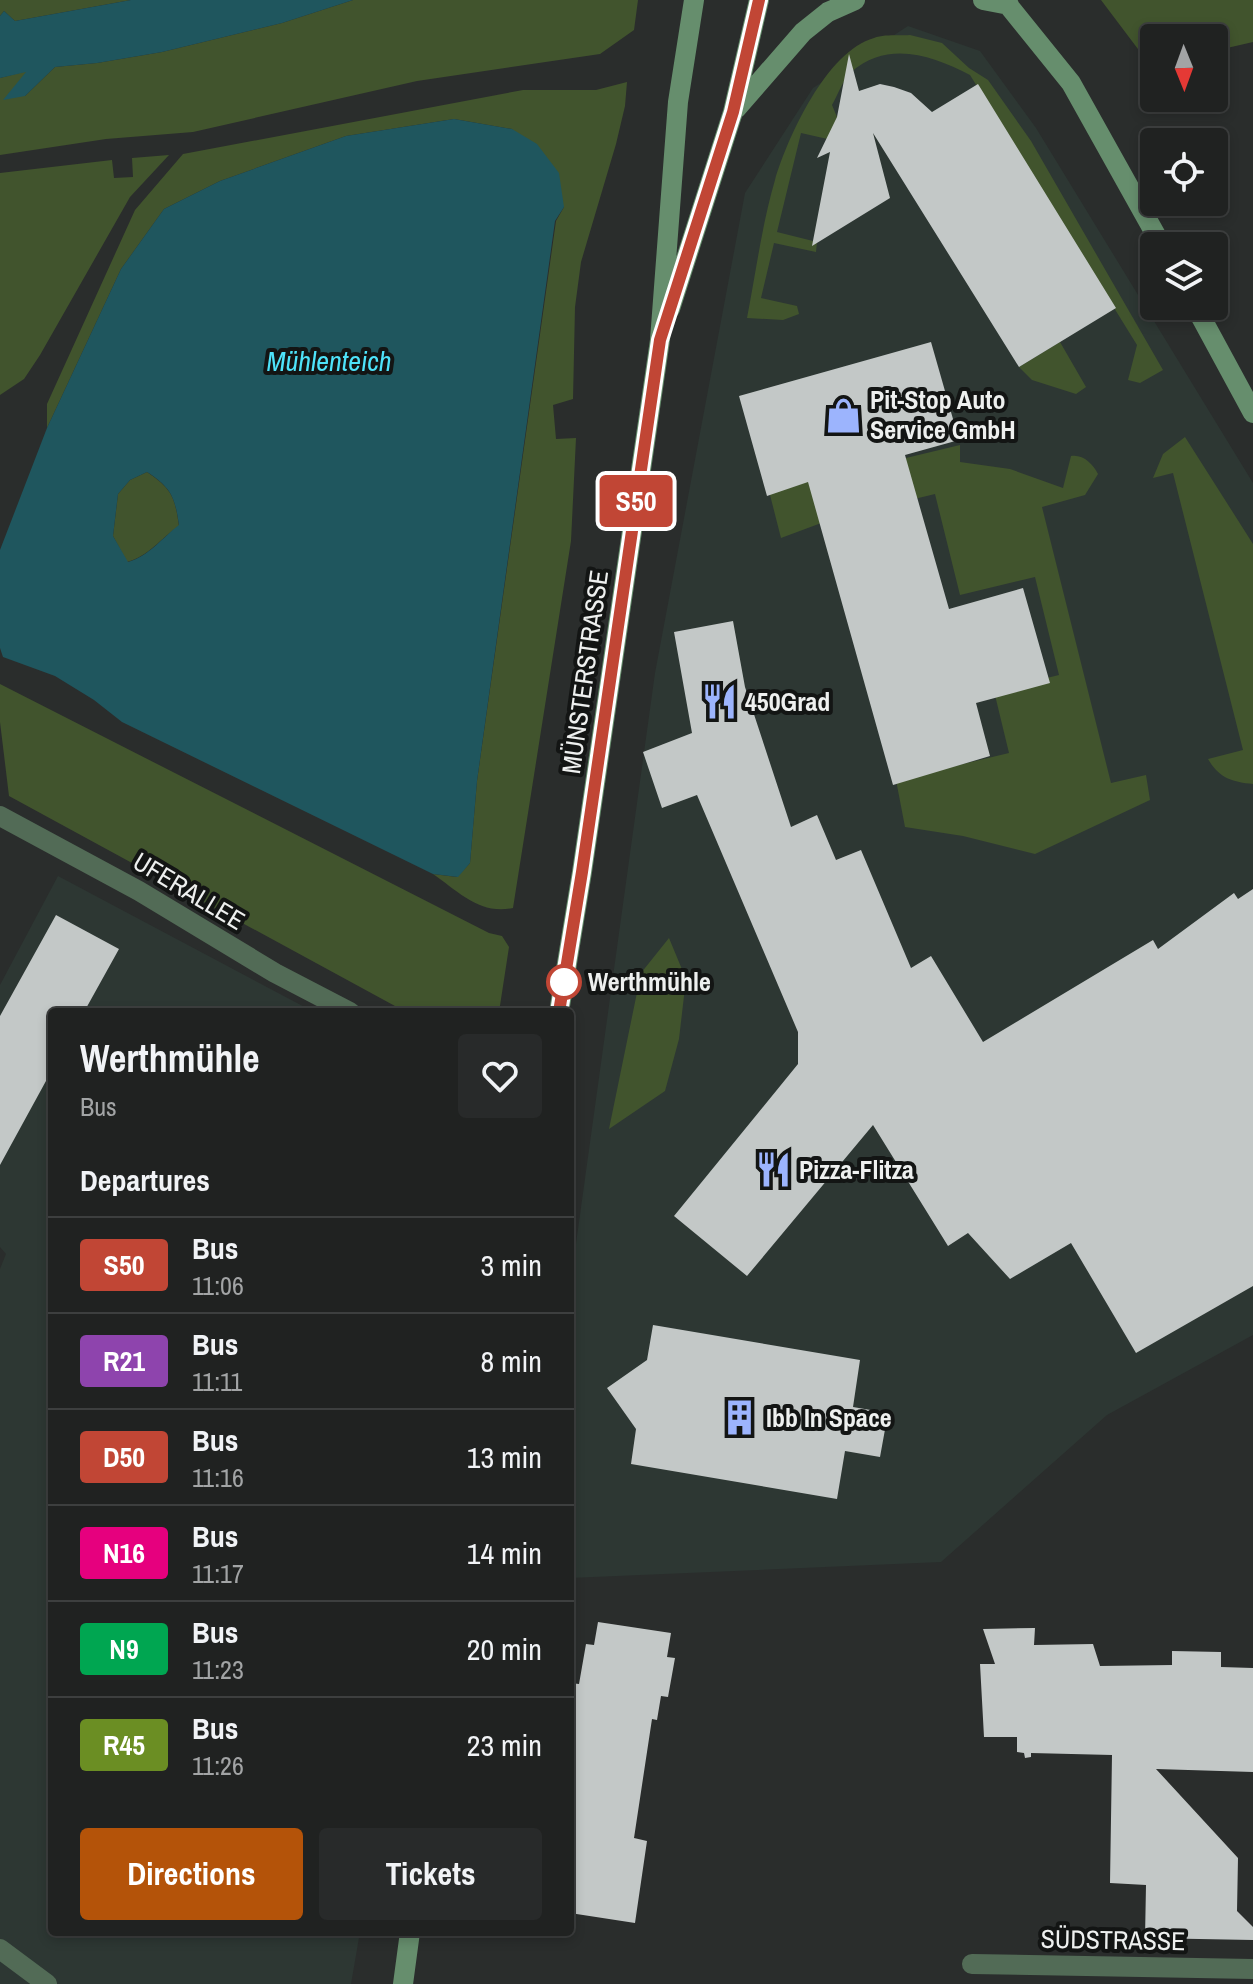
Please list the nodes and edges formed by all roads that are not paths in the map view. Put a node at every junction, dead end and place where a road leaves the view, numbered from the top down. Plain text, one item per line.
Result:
1 (694, 0) edge
2 (759, 0) edge
3 (855, 0) edge
4 (983, 0) edge
5 (1006, 2) edge
6 (733, 112) junction
7 (1154, 232) edge
8 (1203, 320) edge
9 (660, 340) junction
10 (1253, 413) edge
11 (0, 816) edge
12 (342, 1008) edge
13 (560, 1008) edge
14 (409, 1936) edge
15 (0, 1949) edge
16 (972, 1964) dead end
17 (1253, 1969) edge
18 (47, 1984) edge
19 (403, 1984) edge

1 - 9 main road, MÜNSTERSTRASSE
2 - 6 main road, MÜNSTERSTRASSE
3 - 6 main road
4 - 5 main road
5 - 7 main road
6 - 9 main road, MÜNSTERSTRASSE
8 - 10 main road
9 - 13 main road, MÜNSTERSTRASSE
11 - 12 street, UFERALLEE
14 - 19 main road
15 - 18 street
16 - 17 street, SÜDSTRASSE

